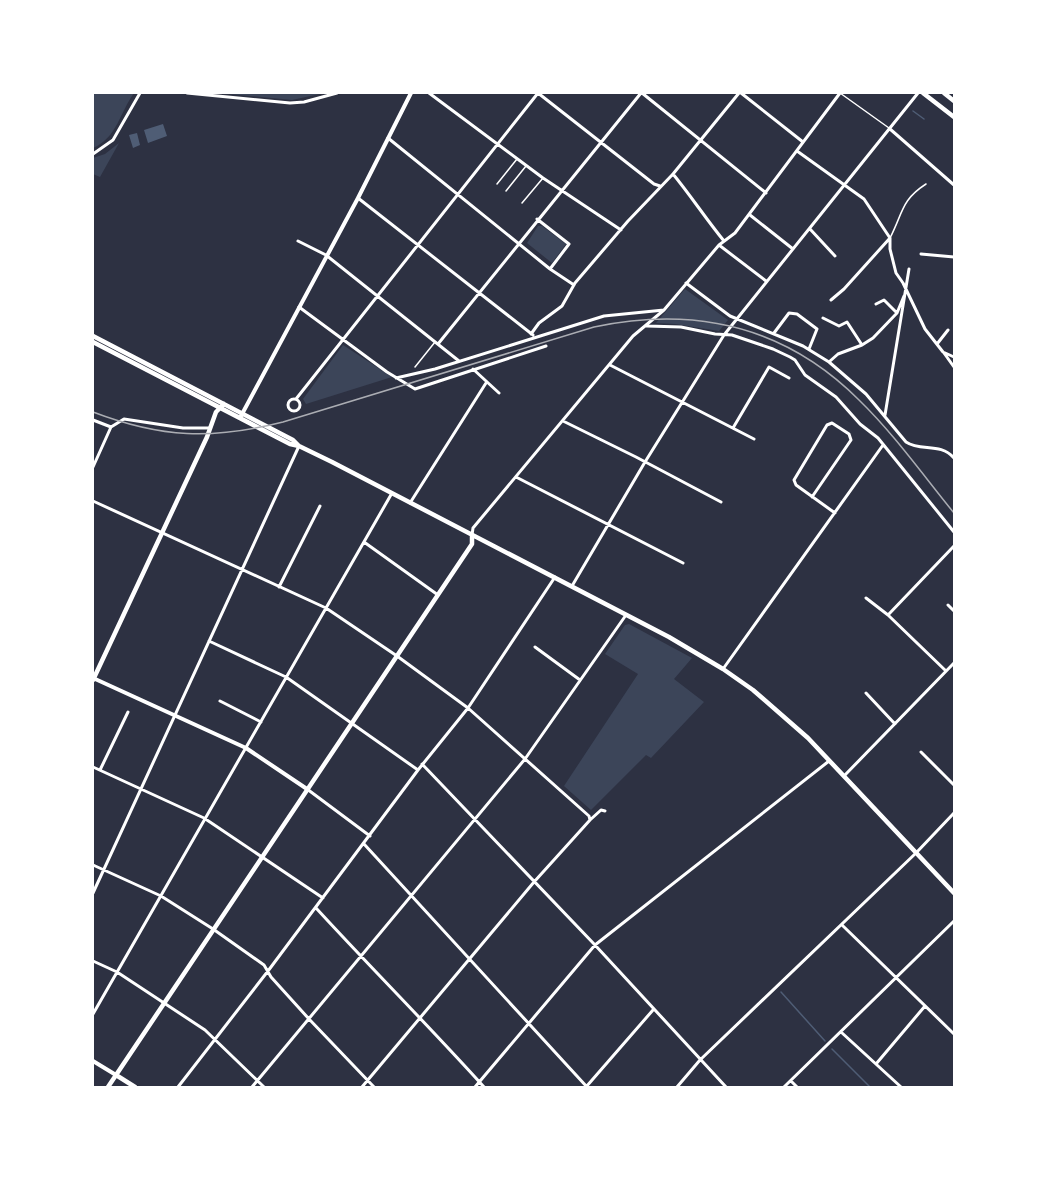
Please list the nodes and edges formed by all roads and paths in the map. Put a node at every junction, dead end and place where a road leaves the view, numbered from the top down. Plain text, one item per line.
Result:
1 (140, 93) edge
2 (187, 93) edge
3 (337, 93) edge
4 (411, 93) edge
5 (429, 93) edge
6 (538, 93) edge
7 (641, 93) edge
8 (740, 93) edge
9 (840, 93) edge
10 (918, 93) edge
11 (923, 93) edge
12 (944, 93) edge
13 (954, 101) edge
14 (954, 117) edge
15 (890, 129) junction
16 (388, 138) junction
17 (701, 140) junction
18 (601, 142) junction
19 (803, 142) junction
20 (498, 144) junction
21 (797, 151) junction
22 (93, 154) edge
23 (517, 159) junction
24 (526, 166) junction
25 (673, 174) junction
26 (543, 178) junction
27 (497, 184) dead end
28 (926, 184) dead end
29 (954, 185) edge
30 (660, 186) junction
31 (845, 186) junction
32 (561, 190) junction
33 (506, 191) dead end
34 (766, 193) junction
35 (458, 195) junction
36 (358, 198) junction
37 (522, 203) dead end
38 (750, 215) junction
39 (537, 220) junction
40 (810, 229) junction
41 (621, 230) junction
42 (890, 238) junction
43 (298, 240) dead end
44 (724, 241) junction
45 (520, 243) junction
46 (418, 245) junction
47 (719, 246) junction
48 (794, 249) junction
49 (921, 254) dead end
50 (326, 255) junction
51 (835, 256) dead end
52 (954, 257) edge
53 (550, 269) junction
54 (909, 269) dead end
55 (766, 281) junction
56 (686, 283) junction
57 (574, 285) junction
58 (906, 290) junction
59 (479, 292) junction
60 (378, 295) junction
61 (905, 295) junction
62 (831, 300) dead end
63 (876, 304) dead end
64 (299, 307) junction
65 (664, 310) junction
66 (897, 313) junction
67 (823, 318) dead end
68 (737, 320) junction
69 (646, 326) junction
70 (948, 330) dead end
71 (774, 333) junction
72 (531, 334) junction
73 (724, 335) junction
74 (93, 336) edge
75 (535, 337) junction
76 (342, 339) junction
77 (93, 342) edge
78 (437, 343) junction
79 (937, 344) junction
80 (862, 345) junction
81 (546, 346) dead end
82 (809, 349) junction
83 (943, 352) junction
84 (954, 357) edge
85 (459, 361) junction
86 (829, 362) junction
87 (610, 365) junction
88 (415, 367) dead end
89 (954, 367) edge
90 (473, 369) junction
91 (396, 378) junction
92 (789, 378) dead end
93 (486, 383) junction
94 (499, 393) dead end
95 (296, 399) junction
96 (683, 402) junction
97 (224, 404) junction
98 (219, 408) junction
99 (885, 415) junction
100 (241, 416) junction
101 (93, 420) edge
102 (562, 422) junction
103 (111, 427) junction
104 (210, 428) junction
105 (733, 428) junction
106 (754, 439) dead end
107 (883, 445) junction
108 (299, 446) junction
109 (954, 458) edge
110 (645, 462) junction
111 (93, 467) edge
112 (516, 477) junction
113 (392, 493) junction
114 (848, 494) junction
115 (852, 496) dead end
116 (812, 497) junction
117 (93, 501) edge
118 (721, 502) dead end
119 (410, 503) junction
120 (320, 506) dead end
121 (834, 513) junction
122 (609, 524) junction
123 (954, 532) edge
124 (161, 533) junction
125 (472, 536) junction
126 (364, 542) junction
127 (954, 546) edge
128 (683, 563) dead end
129 (242, 569) junction
130 (555, 577) junction
131 (572, 586) junction
132 (279, 587) junction
133 (438, 595) junction
134 (866, 598) dead end
135 (948, 605) dead end
136 (326, 608) junction
137 (954, 611) edge
138 (626, 615) junction
139 (888, 615) junction
140 (209, 641) junction
141 (535, 647) dead end
142 (397, 656) junction
143 (954, 663) edge
144 (723, 669) junction
145 (946, 671) junction
146 (286, 677) junction
147 (93, 679) edge
148 (580, 680) junction
149 (866, 693) dead end
150 (220, 701) dead end
151 (468, 708) junction
152 (128, 712) dead end
153 (174, 715) junction
154 (261, 722) junction
155 (352, 723) junction
156 (895, 724) junction
157 (246, 748) junction
158 (921, 752) dead end
159 (525, 759) junction
160 (830, 761) junction
161 (422, 764) junction
162 (93, 767) edge
163 (100, 770) junction
164 (418, 770) junction
165 (844, 776) junction
166 (954, 785) edge
167 (307, 789) junction
168 (141, 790) junction
169 (605, 811) dead end
170 (954, 812) edge
171 (204, 818) junction
172 (474, 820) junction
173 (590, 820) junction
174 (370, 836) junction
175 (364, 844) junction
176 (916, 853) junction
177 (262, 856) junction
178 (93, 865) edge
179 (103, 870) junction
180 (534, 882) junction
181 (93, 892) edge
182 (954, 893) edge
183 (412, 895) junction
184 (161, 896) junction
185 (323, 898) junction
186 (316, 908) junction
187 (954, 921) edge
188 (842, 925) junction
189 (213, 928) junction
190 (595, 945) junction
191 (360, 956) junction
192 (470, 958) junction
193 (93, 961) edge
194 (268, 971) junction
195 (117, 972) junction
196 (896, 977) junction
197 (163, 1002) junction
198 (925, 1006) junction
199 (653, 1010) junction
200 (93, 1014) edge
201 (420, 1017) junction
202 (309, 1019) junction
203 (529, 1023) junction
204 (841, 1032) junction
205 (954, 1034) edge
206 (215, 1039) junction
207 (700, 1060) junction
208 (93, 1061) edge
209 (876, 1064) junction
210 (116, 1075) junction
211 (258, 1080) junction
212 (367, 1080) junction
213 (791, 1081) junction
214 (479, 1082) junction
215 (108, 1087) edge
216 (135, 1087) edge
217 (178, 1087) edge
218 (252, 1087) edge
219 (264, 1087) edge
220 (362, 1087) edge
221 (374, 1087) edge
222 (475, 1087) edge
223 (484, 1087) edge
224 (586, 1087) edge
225 (677, 1087) edge
226 (726, 1087) edge
227 (784, 1087) edge
228 (797, 1087) edge
229 (901, 1087) edge

1 - 22 street
2 - 3 street
4 - 16 main road
5 - 20 street
6 - 18 street
6 - 20 street
7 - 17 street
7 - 18 street
8 - 17 street
8 - 19 street
9 - 15 lane
9 - 19 street
10 - 15 street
11 - 14 main road
12 - 13 main road
15 - 29 street
15 - 31 street
16 - 35 street
16 - 36 main road
17 - 25 street
17 - 34 street
18 - 30 street
18 - 32 street
19 - 21 street
20 - 23 street
20 - 35 street
21 - 31 street
21 - 34 street
23 - 24 street
23 - 27 lane
24 - 26 street
24 - 33 lane
25 - 30 street
25 - 44 street
26 - 32 street
26 - 37 lane
28 - 42 lane
30 - 41 street
31 - 40 street
31 - 42 street
32 - 39 street
32 - 41 street
34 - 38 street
35 - 45 street
35 - 46 street
36 - 46 street
36 - 50 main road
38 - 44 street
38 - 48 street
39 - 45 street
39 - 53 street
40 - 48 street
40 - 51 street
41 - 57 street
42 - 58 street
42 - 62 street
43 - 50 street
44 - 47 street
45 - 53 street
45 - 59 street
46 - 59 street
46 - 60 street
47 - 55 street
47 - 56 street
48 - 55 street
49 - 52 street
50 - 60 street
50 - 64 main road
53 - 57 street
54 - 58 street
55 - 68 street
56 - 65 street
56 - 68 street
57 - 72 street
58 - 61 street
58 - 79 street
59 - 72 street
59 - 78 street
60 - 76 street
60 - 78 street
61 - 66 street
61 - 99 street
63 - 66 street
64 - 76 street
64 - 100 main road
65 - 69 street
65 - 75 street
66 - 80 street
67 - 80 street
68 - 71 street
68 - 73 street
69 - 73 street
69 - 87 street
70 - 79 street
71 - 82 street
71 - 82 street
72 - 75 street
73 - 96 street
73 - 107 street
74 - 97 main road
75 - 85 street
76 - 91 street
76 - 95 street
77 - 98 main road
78 - 85 street
78 - 88 lane
79 - 83 street
80 - 86 street
81 - 90 street
82 - 86 street
83 - 84 street
83 - 89 street
85 - 91 street
86 - 99 street
87 - 96 street
87 - 102 street
90 - 91 street
90 - 93 street
92 - 105 street
93 - 94 street
93 - 119 street
95 - 95 street
96 - 105 street
96 - 110 street
97 - 98 main road
97 - 100 main road
98 - 100 main road
98 - 104 main road
99 - 109 street
100 - 108 main road
101 - 103 street
102 - 110 street
102 - 112 street
103 - 104 street
103 - 111 street
104 - 124 main road
105 - 106 street
107 - 114 street
107 - 123 street
108 - 113 main road
108 - 129 street
110 - 118 street
110 - 122 street
112 - 122 street
112 - 125 street
113 - 119 main road
113 - 126 street
114 - 115 street
114 - 121 street
116 - 116 street
116 - 121 street
117 - 124 street
119 - 125 main road
120 - 132 street
121 - 144 street
122 - 128 street
122 - 131 street
124 - 129 street
124 - 147 main road
125 - 130 main road
125 - 133 main road
126 - 133 street
126 - 136 street
127 - 139 street
129 - 132 street
129 - 140 street
130 - 131 main road
130 - 151 street
131 - 138 main road
132 - 136 street
133 - 142 main road
134 - 139 street
135 - 137 street
136 - 142 street
136 - 146 street
138 - 144 main road
138 - 148 street
139 - 145 street
140 - 146 street
140 - 153 street
141 - 148 street
142 - 151 street
142 - 155 main road
143 - 145 street
144 - 160 main road
145 - 156 street
146 - 154 street
146 - 155 street
147 - 153 main road
148 - 159 street
149 - 156 street
150 - 154 street
151 - 159 street
151 - 161 street
152 - 163 street
153 - 157 main road
153 - 168 street
154 - 157 street
155 - 164 street
155 - 167 main road
156 - 165 street
157 - 167 main road
157 - 171 street
158 - 166 street
159 - 172 street
159 - 173 street
160 - 165 main road
160 - 190 street
161 - 164 street
161 - 172 street
162 - 163 street
163 - 168 street
164 - 174 street
165 - 176 main road
167 - 174 street
167 - 177 main road
168 - 171 street
168 - 179 street
169 - 173 street
170 - 176 street
171 - 177 street
171 - 184 street
172 - 180 street
172 - 183 street
173 - 180 street
174 - 175 street
175 - 183 street
175 - 185 street
176 - 182 main road
176 - 188 street
177 - 185 street
177 - 189 main road
178 - 179 street
179 - 181 street
179 - 184 street
180 - 190 street
180 - 192 street
183 - 191 street
183 - 192 street
184 - 189 street
184 - 195 street
185 - 186 street
186 - 191 street
186 - 194 street
187 - 196 street
188 - 196 street
188 - 207 street
189 - 194 street
189 - 197 main road
190 - 199 street
190 - 203 street
191 - 201 street
191 - 202 street
192 - 201 street
192 - 203 street
193 - 195 street
194 - 202 street
194 - 206 street
195 - 197 street
195 - 200 street
196 - 198 street
196 - 204 street
197 - 206 street
197 - 210 main road
198 - 205 street
198 - 209 street
199 - 207 street
199 - 224 street
201 - 212 street
201 - 214 street
202 - 211 street
202 - 212 street
203 - 214 street
203 - 224 street
204 - 209 street
204 - 213 street
206 - 211 street
206 - 217 street
207 - 225 street
207 - 226 street
208 - 210 main road
209 - 229 street
210 - 215 main road
210 - 216 main road
211 - 218 street
211 - 219 street
212 - 220 street
212 - 221 street
213 - 227 street
213 - 228 street
214 - 222 street
214 - 223 street

